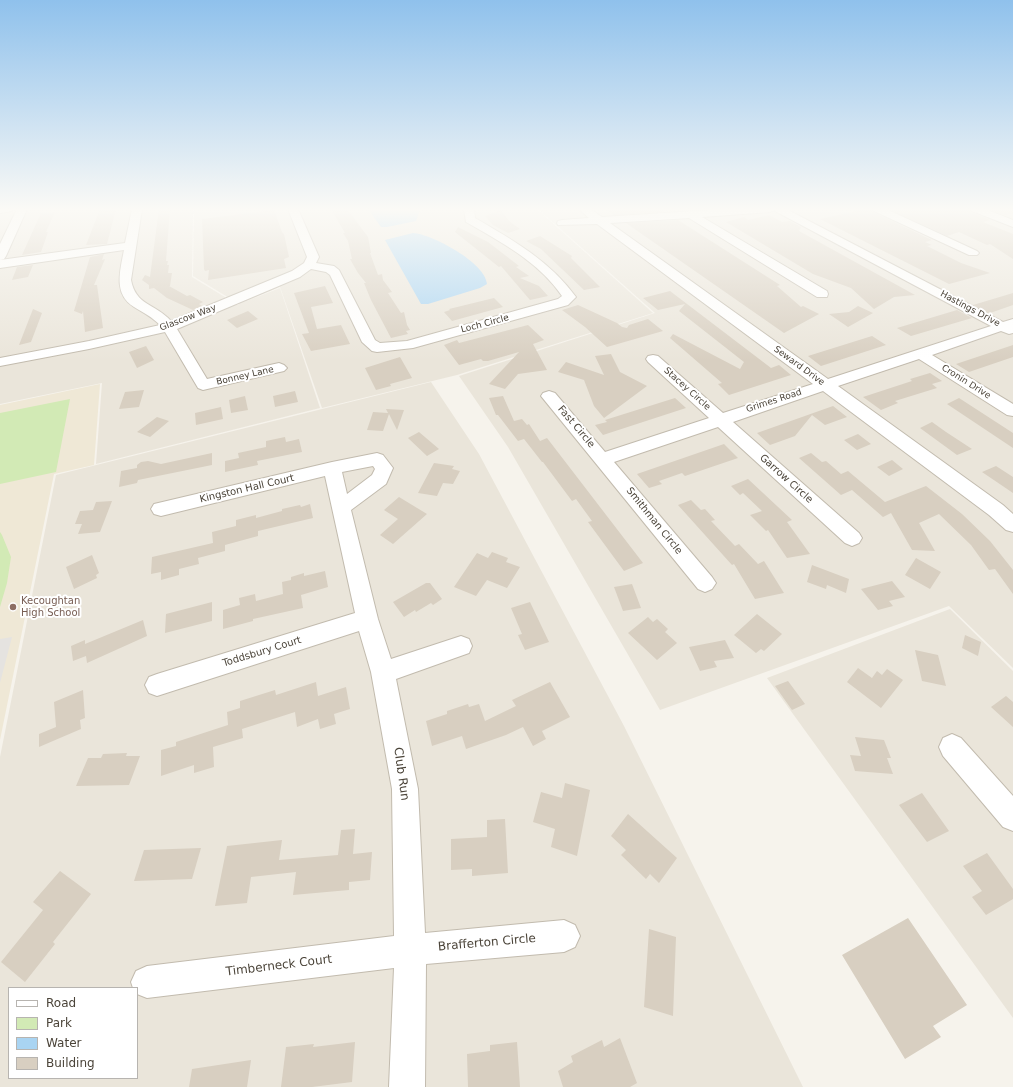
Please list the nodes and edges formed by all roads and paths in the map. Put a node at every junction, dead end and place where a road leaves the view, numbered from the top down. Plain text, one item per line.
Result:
1 (31, 260) edge
2 (129, 260) edge
3 (312, 260) edge
4 (534, 260) edge
5 (653, 260) edge
6 (765, 260) edge
7 (878, 260) edge
8 (0, 264) edge
9 (309, 265) junction
10 (822, 294) dead end
11 (169, 327) junction
12 (1010, 327) edge
13 (919, 353) junction
14 (653, 359) dead end
15 (0, 362) edge
16 (279, 368) dead end
17 (825, 384) junction
18 (549, 396) dead end
19 (1013, 411) edge
20 (720, 419) junction
21 (603, 459) junction
22 (332, 468) junction
23 (341, 508) junction
24 (161, 509) dead end
25 (1013, 525) edge
26 (852, 538) dead end
27 (705, 583) dead end
28 (367, 619) junction
29 (461, 646) dead end
30 (383, 672) junction
31 (157, 686) dead end
32 (952, 747) dead end
33 (1013, 817) edge
34 (564, 936) dead end
35 (410, 950) junction
36 (147, 982) dead end
37 (407, 1087) edge

1 - 8 street
2 - 11 street, Bonney Lane
3 - 9 street
4 - 9 street, Loch Circle
5 - 17 street, Seward Drive
6 - 10 street
7 - 12 street, Hastings Drive
9 - 11 street, Glascow Way
11 - 15 street, Glascow Way
11 - 16 street, Bonney Lane
12 - 13 street, Grimes Road
13 - 17 street, Grimes Road
13 - 19 street, Cronin Drive
14 - 20 street, Stacey Circle
17 - 20 street, Grimes Road
17 - 25 street, Seward Drive
18 - 21 street, Fast Circle
20 - 21 street, Grimes Road
20 - 26 street, Garrow Circle
21 - 27 street, Smithman Circle
22 - 23 street, Club Run
22 - 23 street, Kingston Hall Court
22 - 24 street, Kingston Hall Court
23 - 28 street, Club Run
28 - 30 street, Club Run
28 - 31 street, Toddsbury Court
29 - 30 street
30 - 35 street, Club Run
32 - 33 street
34 - 35 street, Brafferton Circle
35 - 36 street, Timberneck Court
35 - 37 street, Club Run

